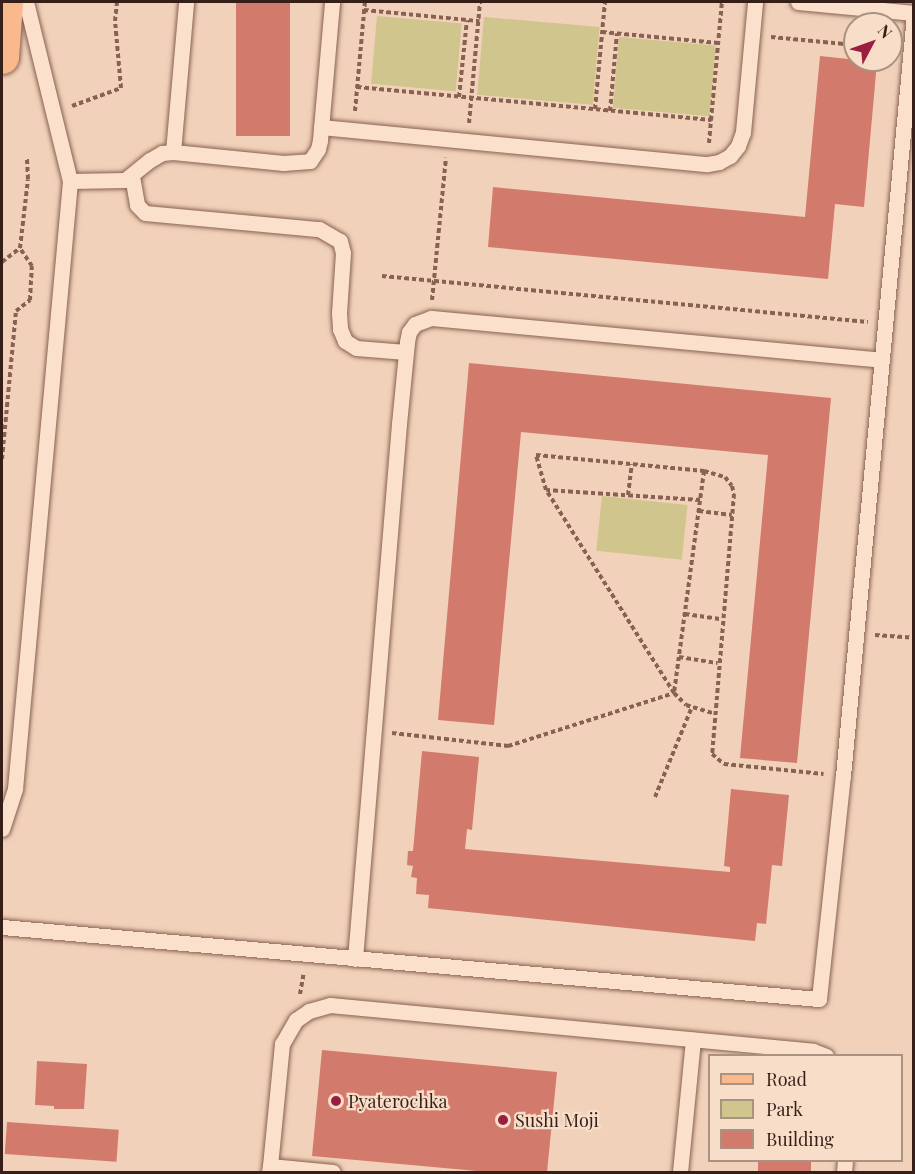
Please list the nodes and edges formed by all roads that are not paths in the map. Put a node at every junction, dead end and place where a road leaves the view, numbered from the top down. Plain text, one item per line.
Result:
1 (6, 2) edge
2 (26, 2) edge
3 (186, 2) edge
4 (332, 2) edge
5 (755, 2) edge
6 (798, 2) edge
7 (914, 14) edge
8 (2, 57) edge
9 (321, 127) junction
10 (173, 152) junction
11 (132, 176) junction
12 (70, 181) junction
13 (406, 352) junction
14 (882, 360) junction
15 (2, 829) edge
16 (2, 927) edge
17 (355, 959) junction
18 (693, 1040) junction
19 (820, 1054) edge
20 (270, 1169) edge
21 (333, 1173) edge
22 (680, 1173) edge

1 - 8 main road
2 - 12 lane
3 - 10 lane
4 - 9 lane
5 - 9 lane
6 - 7 lane
7 - 14 lane
9 - 10 lane
10 - 11 lane
11 - 12 lane
11 - 13 lane
12 - 15 lane
13 - 14 lane
13 - 17 lane
14 - 17 lane
16 - 17 lane
18 - 19 lane
18 - 20 lane
18 - 22 lane
20 - 21 lane

